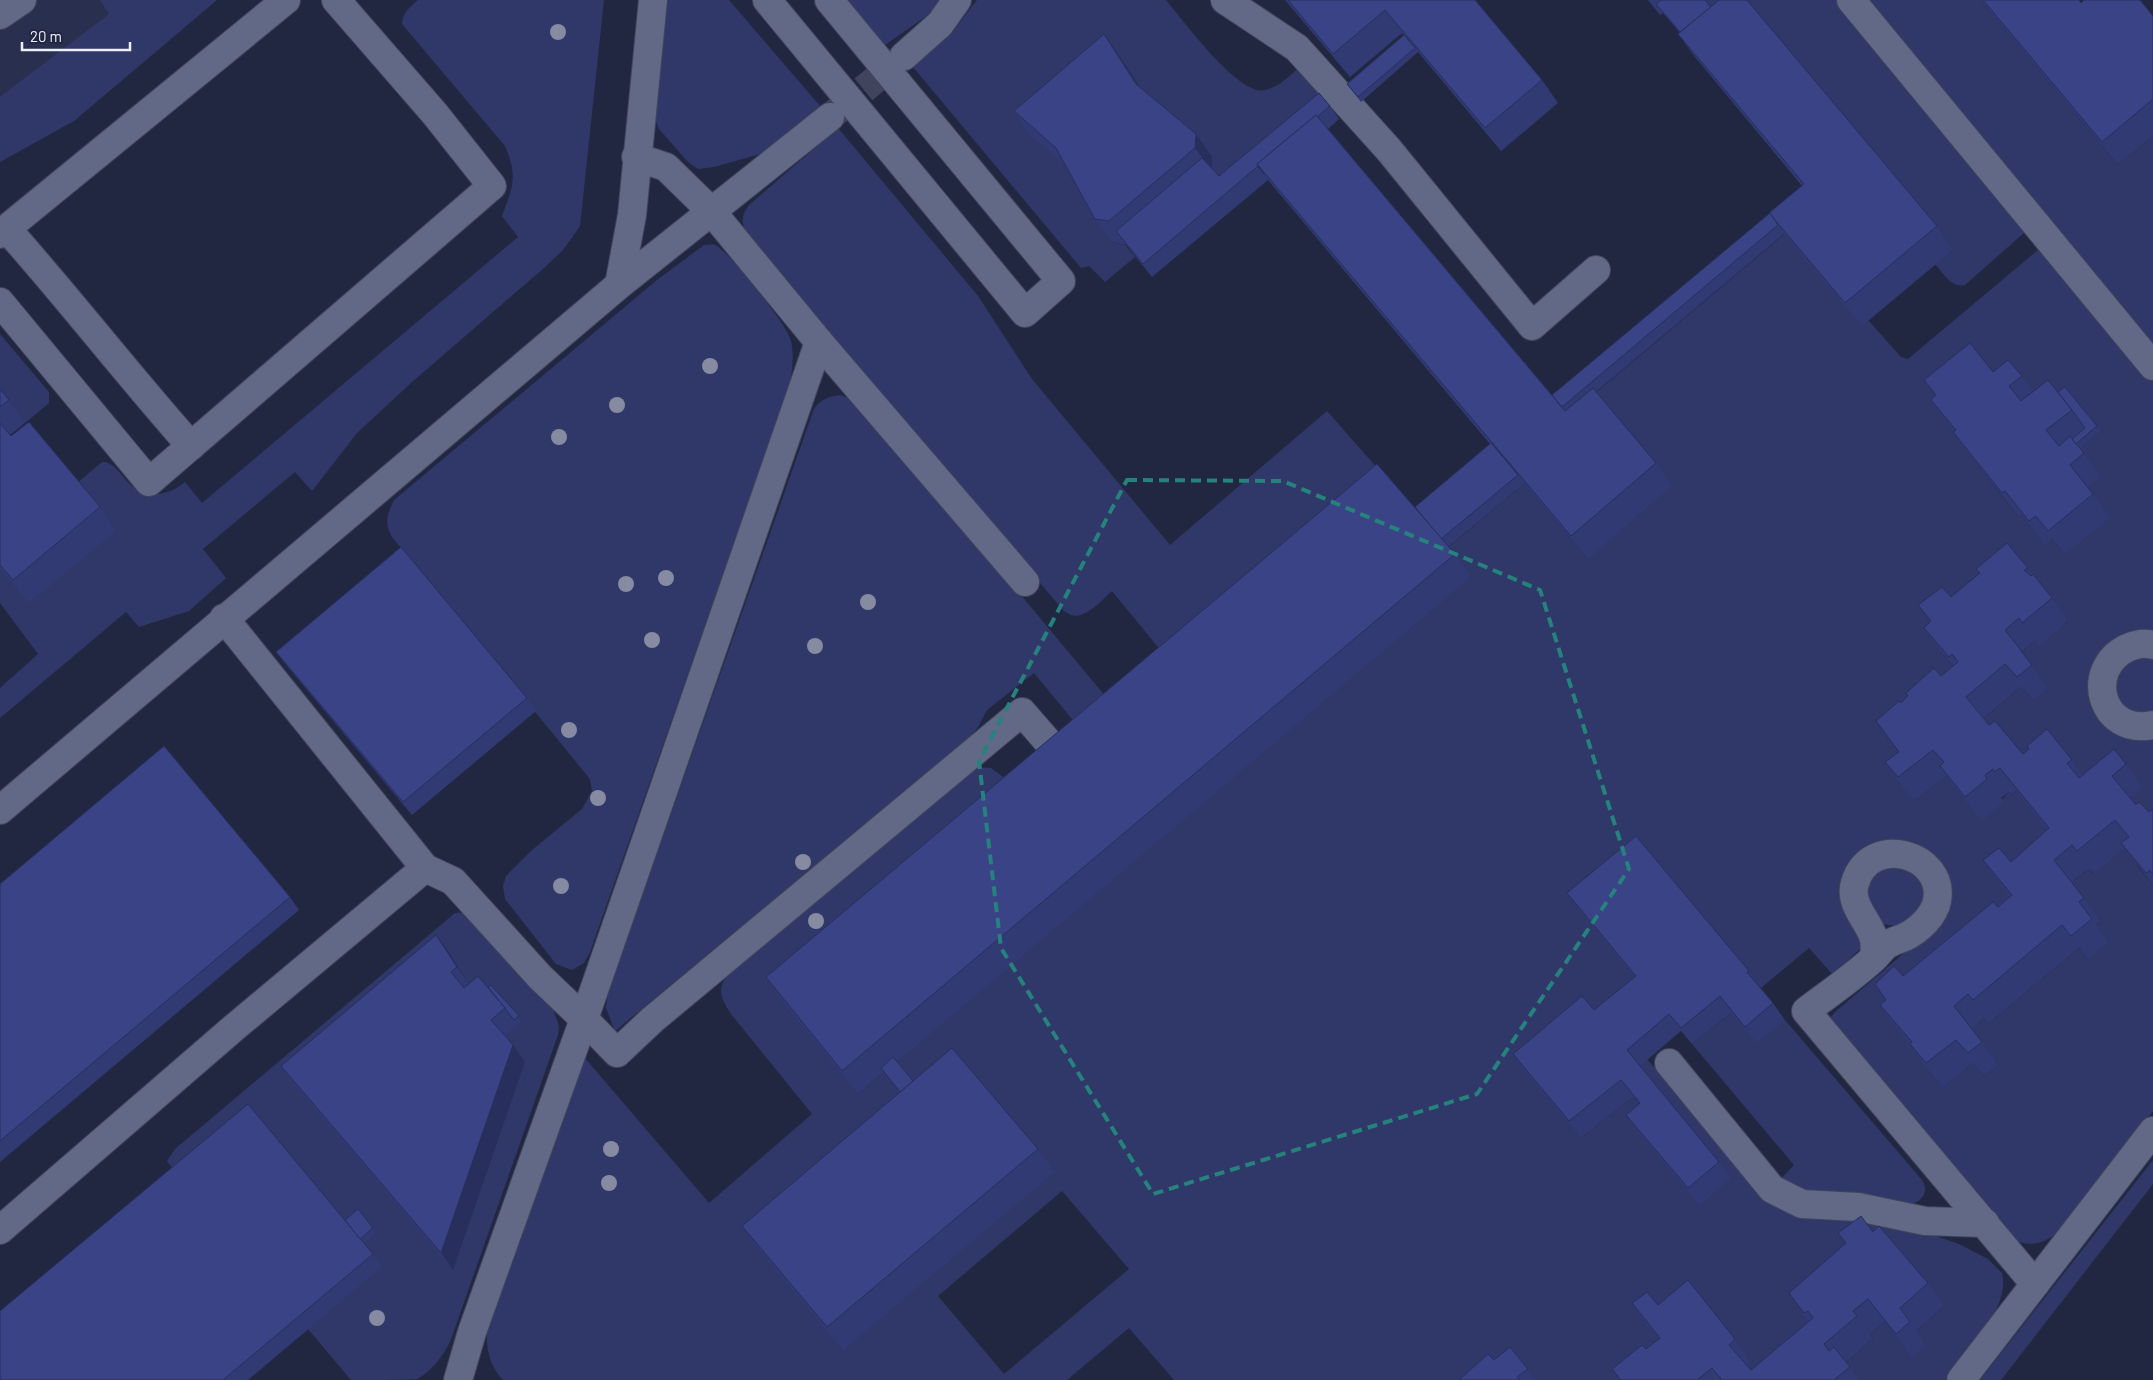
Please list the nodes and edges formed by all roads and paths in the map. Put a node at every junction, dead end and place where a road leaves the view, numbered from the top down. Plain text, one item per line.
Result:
1 (22, 0) edge
2 (286, 0) edge
3 (336, 0) edge
4 (653, 0) edge
5 (767, 0) edge
6 (829, 0) edge
7 (957, 0) edge
8 (1225, 0) edge
9 (1851, 0) edge
10 (0, 15) edge
11 (904, 56) tunnel mouth
12 (830, 117) tunnel mouth
13 (636, 157) junction
14 (712, 212) junction
15 (3, 231) edge
16 (1596, 270) dead end
17 (619, 284) junction
18 (0, 302) edge
19 (819, 342) junction
20 (2153, 366) edge
21 (191, 446) junction
22 (1025, 582) dead end
23 (224, 618) junction
24 (2153, 645) edge
25 (2153, 725) edge
26 (1049, 743) edge
27 (0, 810) edge
28 (425, 868) junction
29 (1874, 958) dead end
30 (584, 1019) junction
31 (1669, 1063) dead end
32 (2153, 1131) edge
33 (1985, 1223) junction
34 (0, 1230) edge
35 (2035, 1284) junction
36 (458, 1380) edge
37 (1961, 1380) edge

1 - 10 street
2 - 15 street
3 - 21 street
4 - 13 street
5 - 6 street
7 - 11 street
8 - 16 street
9 - 20 street
12 - 14 street
13 - 14 street
13 - 17 street
14 - 17 street
14 - 19 street
15 - 21 street
17 - 23 street
18 - 21 street
19 - 22 street
19 - 30 street
23 - 27 street
23 - 28 street
24 - 25 street
26 - 30 street
28 - 30 street
28 - 34 street
29 - 33 street
30 - 36 street
31 - 33 street
32 - 35 street
33 - 35 street
35 - 37 street

